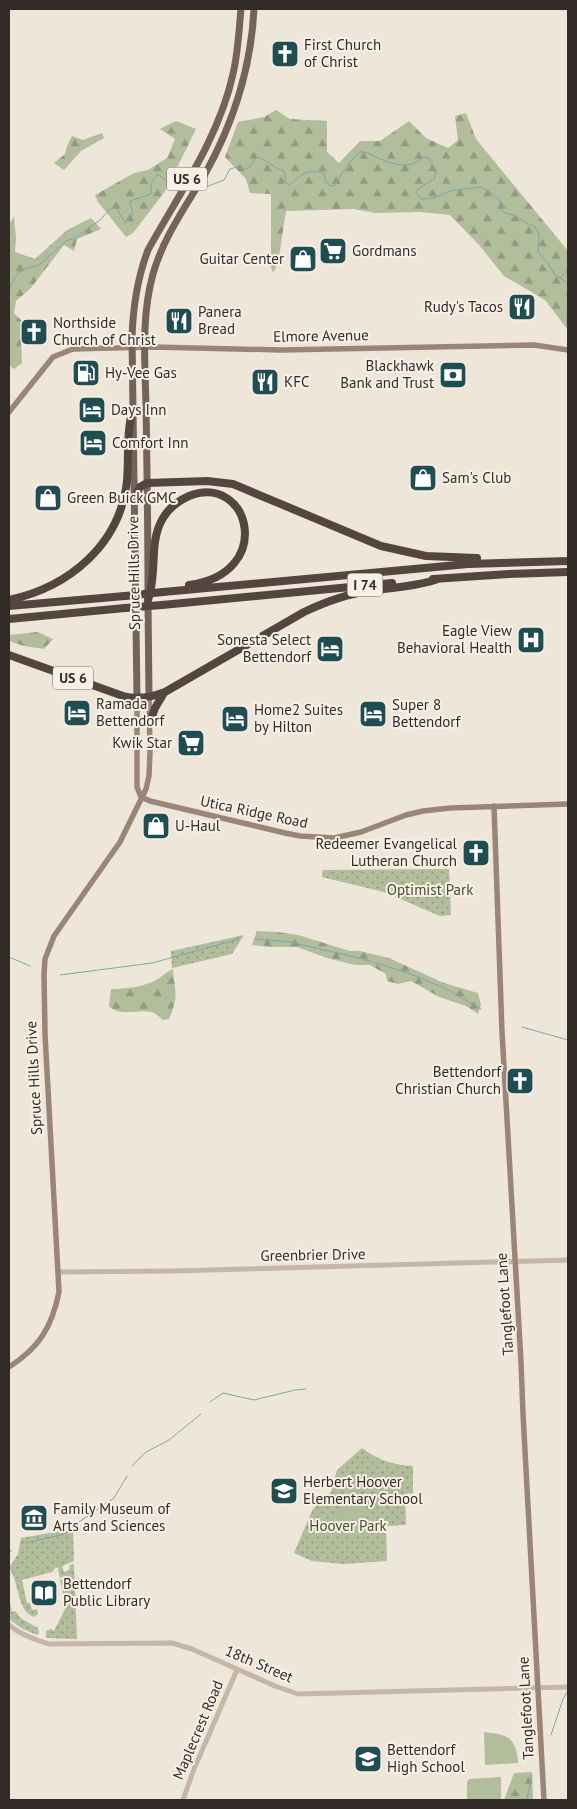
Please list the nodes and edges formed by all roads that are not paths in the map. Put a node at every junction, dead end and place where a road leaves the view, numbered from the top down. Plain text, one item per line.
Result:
1 (240, 9) edge
2 (254, 9) edge
3 (145, 347) junction
4 (133, 348) junction
5 (568, 350) edge
6 (133, 409) junction
7 (9, 412) edge
8 (147, 483) junction
9 (134, 499) junction
10 (568, 560) edge
11 (504, 562) junction
12 (568, 572) edge
13 (438, 579) junction
14 (163, 590) junction
15 (147, 597) junction
16 (9, 600) edge
17 (9, 606) edge
18 (9, 619) edge
19 (9, 655) edge
20 (165, 692) junction
21 (137, 697) junction
22 (150, 697) junction
23 (150, 722) junction
24 (141, 797) junction
25 (568, 804) edge
26 (494, 806) junction
27 (568, 1260) edge
28 (515, 1262) junction
29 (58, 1272) junction
30 (9, 1367) edge
31 (9, 1625) edge
32 (237, 1670) junction
33 (568, 1687) edge
34 (538, 1688) junction
35 (183, 1800) edge
36 (544, 1800) edge

1 - 4 main road, US 6
2 - 3 main road, US 6
3 - 4 main road, Elmore Avenue
3 - 5 main road, Elmore Avenue
3 - 8 main road, Spruce Hills Drive / US 6
4 - 6 main road, Spruce Hills Drive / US 6
4 - 7 main road, Elmore Avenue
6 - 9 main road, Spruce Hills Drive
6 - 16 highway, US 6
8 - 9 highway
8 - 11 highway
8 - 15 main road, Spruce Hills Drive / US 6
9 - 21 main road, Spruce Hills Drive
10 - 11 highway, I 74
11 - 14 highway, I 74
12 - 13 highway, I 74
13 - 18 highway, I 74, bridge
13 - 20 highway
14 - 15 highway, I 74, bridge
14 - 15 highway
15 - 17 highway, I 74, bridge
15 - 22 main road, Spruce Hills Drive / US 6
19 - 21 highway, US 6
20 - 22 highway
20 - 23 highway
21 - 22 highway, US 6
21 - 24 main road, Spruce Hills Drive
22 - 23 main road, Spruce Hills Drive
23 - 24 main road, Spruce Hills Drive
24 - 26 main road, Utica Ridge Road
24 - 29 main road, Spruce Hills Drive
25 - 26 main road, Utica Ridge Road
26 - 28 main road, Tanglefoot Lane
27 - 28 street, Greenbrier Drive
28 - 29 street, Greenbrier Drive
28 - 34 main road, Tanglefoot Lane
29 - 30 main road, Spruce Hills Drive
31 - 32 street, 18th Street
32 - 34 street, 18th Street
32 - 35 street, Maplecrest Road
33 - 34 street, 18th Street
34 - 36 main road, Tanglefoot Lane

